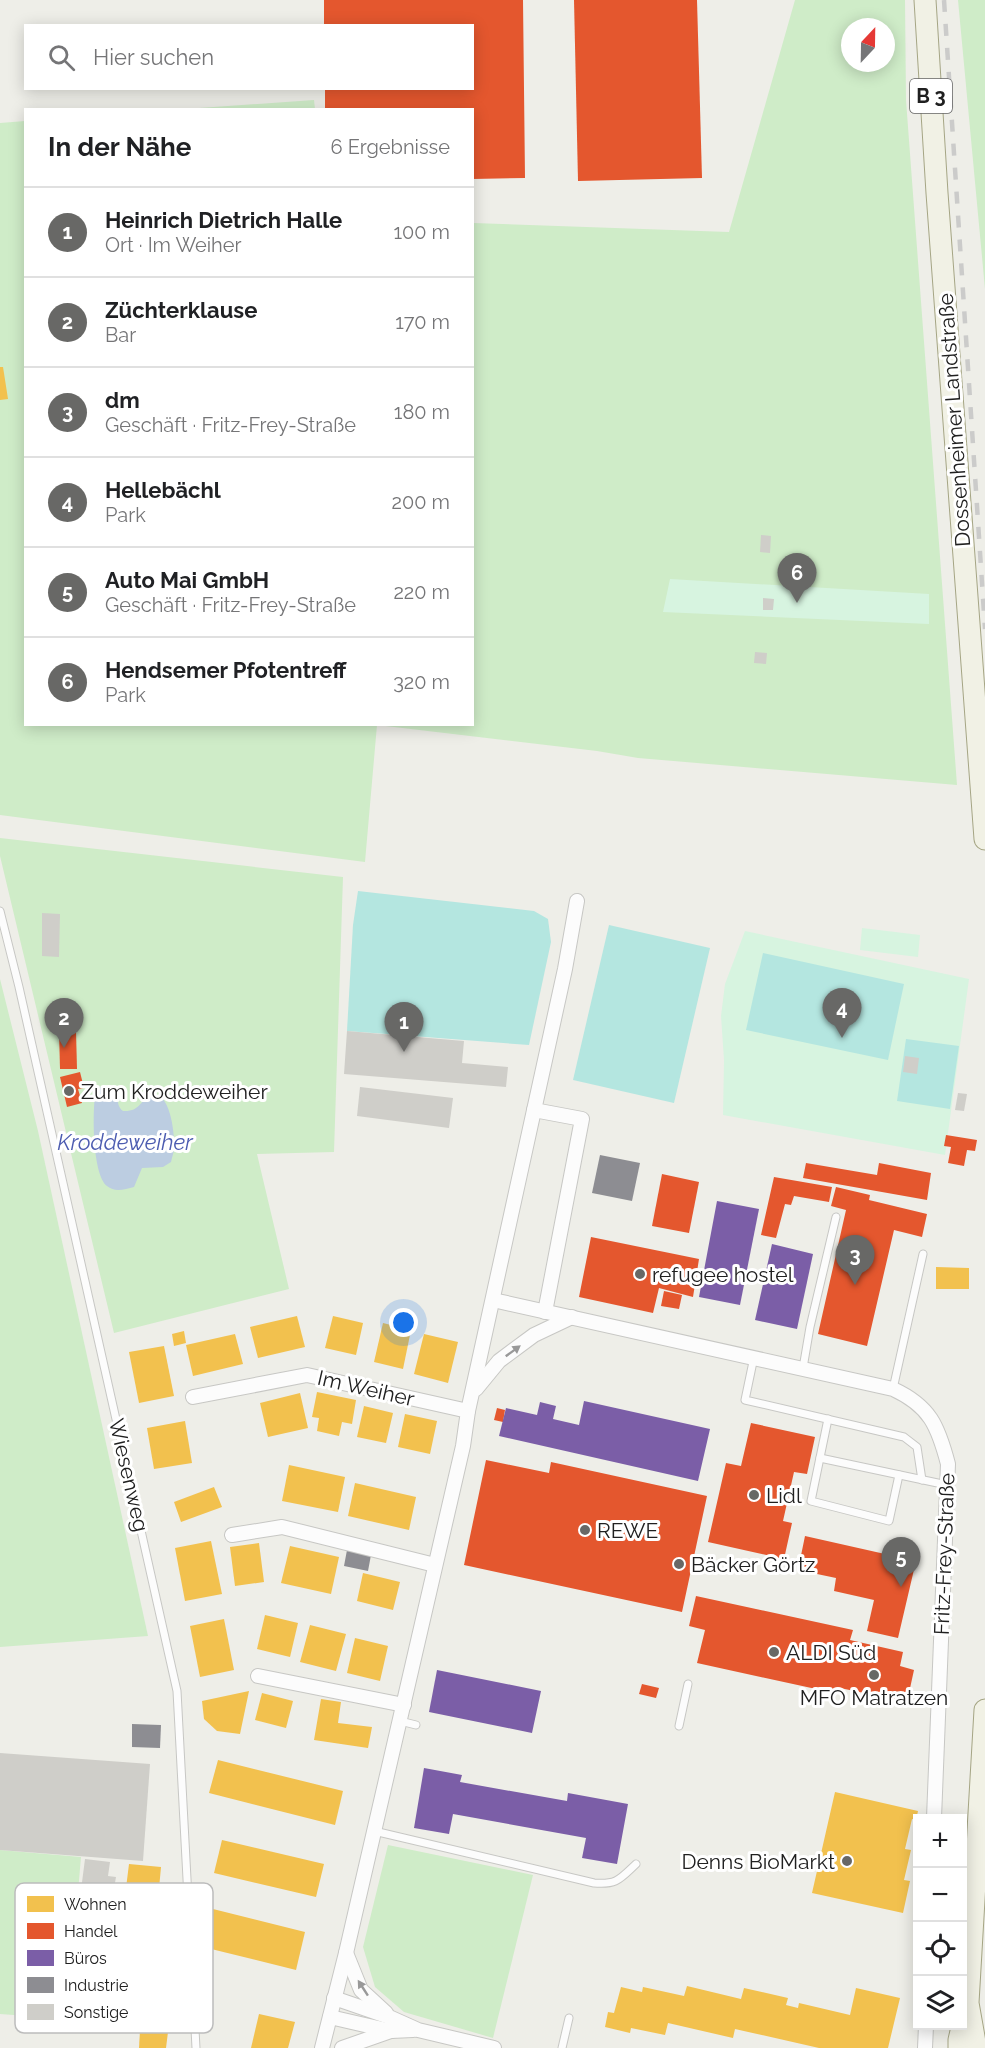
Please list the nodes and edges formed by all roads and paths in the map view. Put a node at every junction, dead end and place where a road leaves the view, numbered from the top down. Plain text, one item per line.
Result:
1 (925, 0) edge
2 (985, 839) edge
3 (577, 901) dead end
4 (0, 911) edge
5 (534, 1110) junction
6 (836, 1217) dead end
7 (923, 1254) dead end
8 (493, 1300) junction
9 (545, 1312) junction
10 (572, 1317) junction
11 (754, 1357) junction
12 (803, 1368) junction
13 (893, 1389) junction
14 (473, 1393) junction
15 (193, 1397) dead end
16 (468, 1411) junction
17 (828, 1419) junction
18 (820, 1458) junction
19 (899, 1475) junction
20 (922, 1480) junction
21 (947, 1485) junction
22 (232, 1535) dead end
23 (435, 1565) junction
24 (258, 1676) dead end
25 (688, 1684) dead end
26 (404, 1704) junction
27 (985, 1710) edge
28 (400, 1721) junction
29 (416, 1725) dead end
30 (679, 1726) dead end
31 (934, 1814) edge
32 (374, 1832) junction
33 (636, 1864) dead end
34 (187, 1883) edge
35 (346, 1953) junction
36 (334, 1998) junction
37 (968, 2004) junction
38 (330, 2017) junction
39 (569, 2018) dead end
40 (390, 2024) junction
41 (926, 2030) edge
42 (195, 2033) edge
43 (475, 2046) edge
44 (196, 2048) edge
45 (322, 2048) edge
46 (342, 2048) edge
47 (494, 2048) edge
48 (562, 2048) edge
49 (925, 2048) edge
50 (959, 2048) edge
51 (976, 2048) edge

1 - 2 main road, Dossenheimer Landstraße / B 3
3 - 5 street
4 - 34 lane, Wiesenweg
5 - 8 street
5 - 9 street
6 - 12 lane
7 - 13 lane
8 - 9 street, Fritz-Frey-Straße
8 - 14 street
9 - 10 street, Fritz-Frey-Straße
10 - 11 street, Fritz-Frey-Straße
14 -> 10 street
11 - 12 street, Fritz-Frey-Straße
11 - 17 lane
12 - 13 street, Fritz-Frey-Straße
13 - 21 street, Fritz-Frey-Straße
14 - 16 street
15 - 16 street, Im Weiher
16 - 23 street
17 - 18 lane
17 - 20 lane
18 - 19 lane
18 - 19 lane
19 - 20 lane
20 - 21 lane
21 - 31 street, Fritz-Frey-Straße
22 - 23 street
23 - 26 street
24 - 26 street
25 - 30 lane
26 - 28 street
27 - 37 main road
28 - 29 lane
28 - 32 street
32 - 33 lane
32 - 35 street
35 - 36 street
40 -> 35 street
36 - 38 street
36 - 40 street
37 - 50 main road
37 - 51 main road
38 - 40 street
38 - 45 street
39 - 48 lane
40 - 43 street
40 - 46 street
41 - 49 street
42 - 44 lane, Wiesenweg
43 - 47 street

